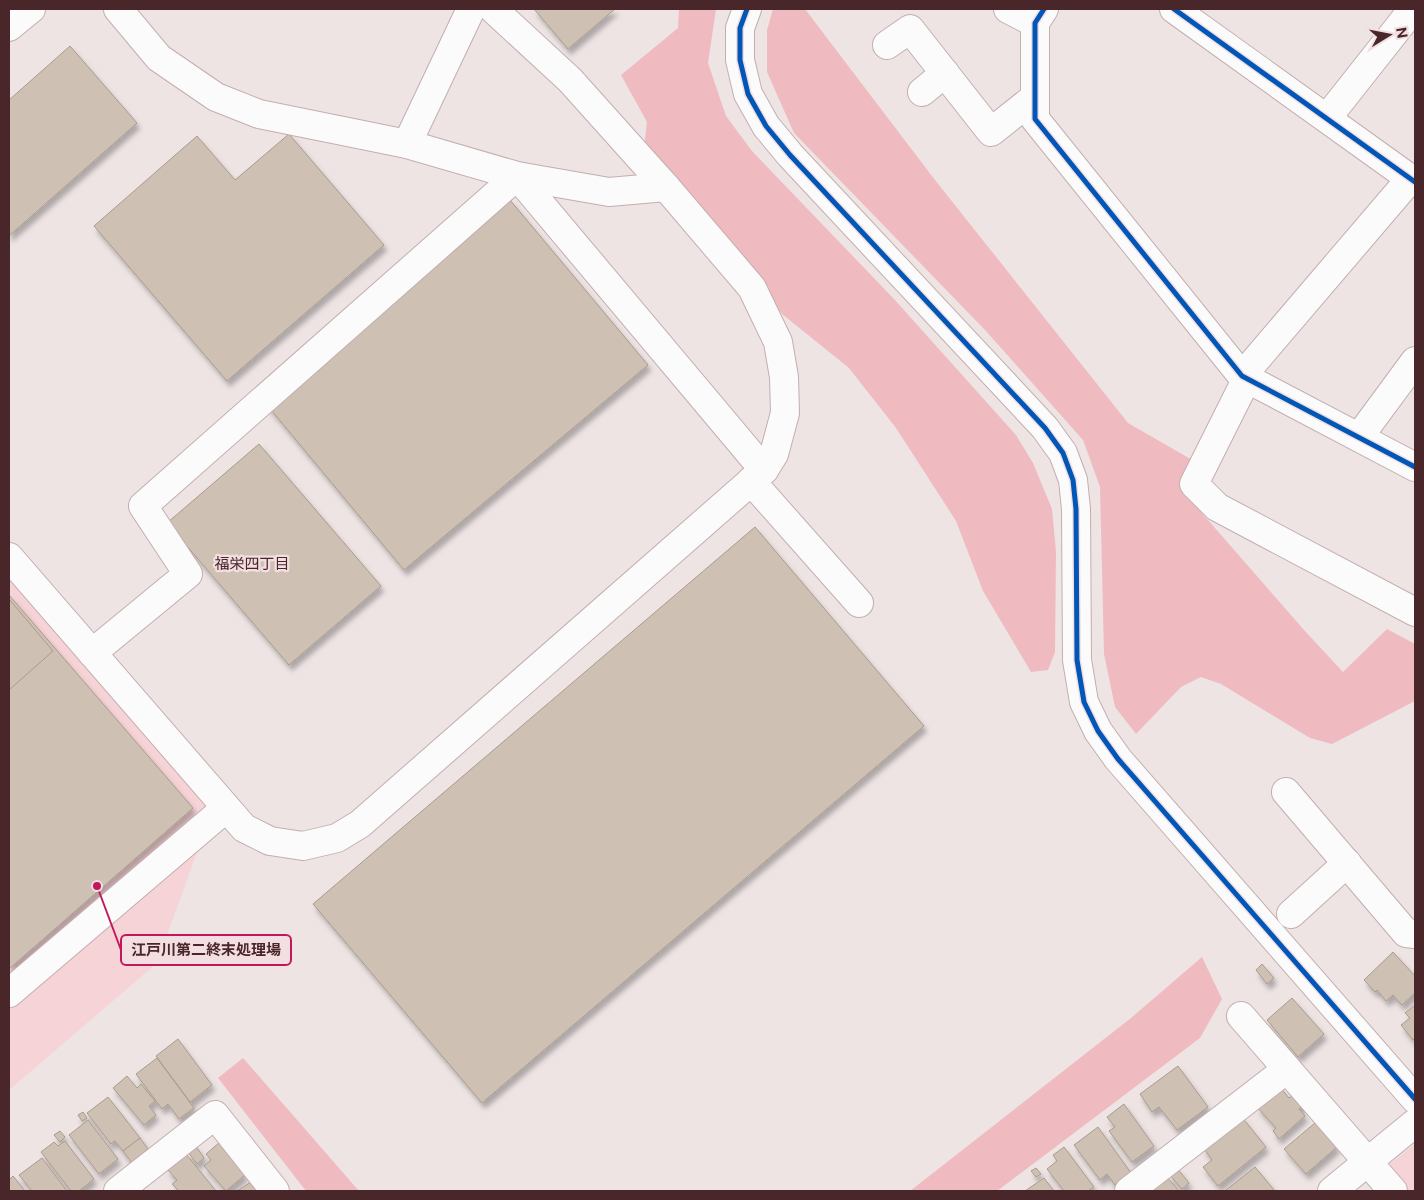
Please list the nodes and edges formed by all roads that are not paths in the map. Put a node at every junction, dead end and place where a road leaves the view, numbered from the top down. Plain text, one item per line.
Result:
1 (31, 9) edge
2 (118, 9) edge
3 (471, 9) edge
4 (493, 9) edge
5 (747, 9) edge
6 (1008, 9) edge
7 (1174, 9) edge
8 (1413, 9) edge
9 (1039, 16) edge
10 (9, 26) edge
11 (888, 46) dead end
12 (945, 73) junction
13 (922, 92) dead end
14 (1035, 96) junction
15 (1327, 118) junction
16 (407, 144) junction
17 (518, 176) junction
18 (1413, 180) edge
19 (666, 187) junction
20 (1415, 361) edge
21 (1245, 377) junction
22 (1358, 437) junction
23 (1415, 467) edge
24 (757, 476) junction
25 (9, 557) edge
26 (859, 603) dead end
27 (1415, 612) edge
28 (92, 653) junction
29 (1286, 792) dead end
30 (226, 808) junction
31 (1346, 863) junction
32 (1291, 914) dead end
33 (1415, 934) edge
34 (9, 993) edge
35 (1241, 1016) dead end
36 (1287, 1069) junction
37 (1415, 1099) edge
38 (1415, 1123) edge
39 (1369, 1162) junction
40 (118, 1191) edge
41 (275, 1191) edge
42 (1130, 1191) edge
43 (1332, 1191) edge
44 (1394, 1191) edge

1 - 10 street
2 - 16 street
3 - 16 street
4 - 19 street
5 - 37 street
6 - 9 street
7 - 15 street
8 - 15 street
9 - 14 street
11 - 12 street
12 - 13 street
12 - 14 street
14 - 21 street
15 - 18 street
16 - 17 street
17 - 19 street
17 - 24 street
17 - 28 street
18 - 21 street
19 - 24 street
20 - 22 street
21 - 22 street
21 - 27 street
22 - 23 street
24 - 26 street
24 - 30 street
25 - 28 street
28 - 30 street
29 - 31 street
30 - 34 street
31 - 32 street
31 - 33 street
35 - 36 street
36 - 39 street
36 - 42 street
38 - 39 street
39 - 43 street
39 - 44 street
40 - 41 street

